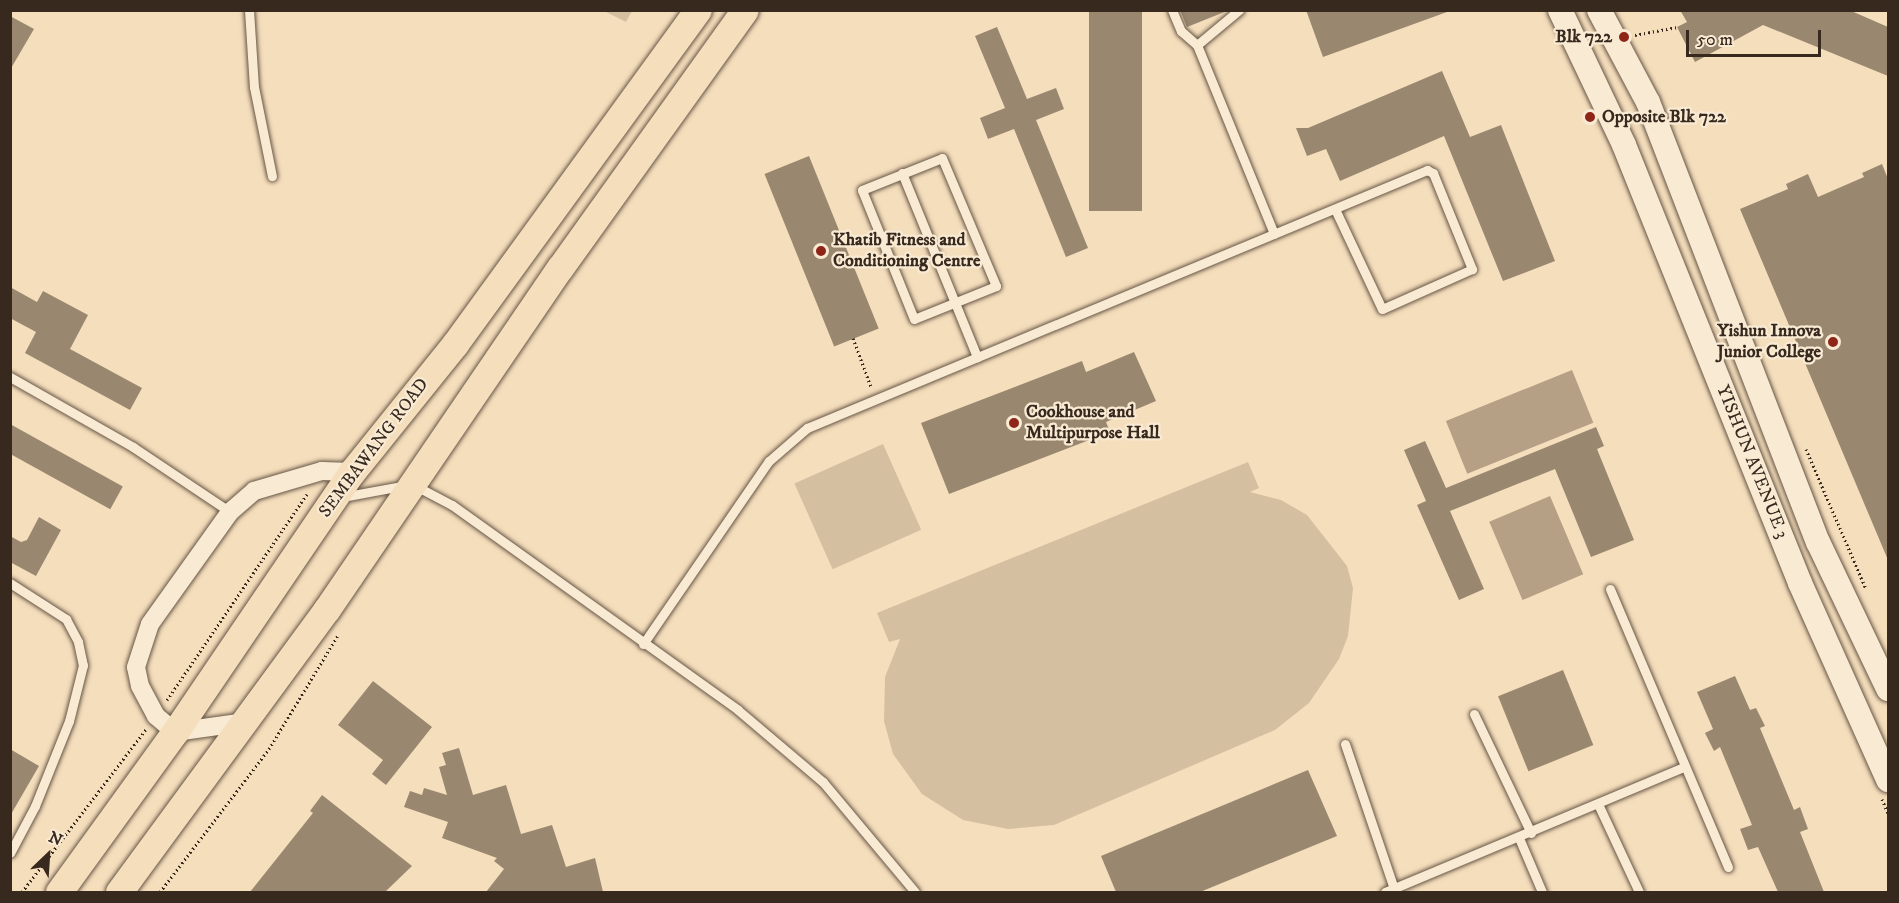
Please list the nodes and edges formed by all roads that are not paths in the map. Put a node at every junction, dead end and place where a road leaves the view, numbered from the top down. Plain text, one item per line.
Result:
1 (249, 10) edge
2 (698, 10) edge
3 (745, 10) edge
4 (1172, 10) edge
5 (1239, 10) edge
6 (1560, 10) edge
7 (1599, 10) edge
8 (1197, 45) junction
9 (902, 173) junction
10 (272, 176) dead end
11 (1335, 209) junction
12 (1274, 234) junction
13 (956, 302) junction
14 (977, 357) junction
15 (10, 377) edge
16 (352, 472) junction
17 (412, 484) junction
18 (333, 499) junction
19 (230, 512) junction
20 (10, 583) edge
21 (1610, 589) dead end
22 (643, 644) junction
23 (1888, 689) edge
24 (1474, 714) dead end
25 (246, 722) junction
26 (165, 724) junction
27 (1345, 744) dead end
28 (1684, 767) junction
29 (1888, 780) edge
30 (1598, 804) junction
31 (1531, 833) junction
32 (1519, 838) junction
33 (10, 853) edge
34 (1728, 867) dead end
35 (1390, 891) edge
36 (59, 892) edge
37 (119, 892) edge
38 (915, 892) edge
39 (1542, 892) edge
40 (1639, 892) edge

1 - 10 lane
2 - 16 main road, SEMBAWANG ROAD
3 - 17 main road
4 - 8 lane
5 - 8 lane
6 - 29 main road, YISHUN AVENUE 3
7 - 23 main road, YISHUN AVENUE 3
8 - 12 lane
9 - 13 lane
9 - 13 lane
9 - 13 lane
11 - 11 lane
11 - 12 lane
12 - 14 lane
13 - 14 lane
14 - 22 lane
15 - 19 lane
16 - 18 main road, SEMBAWANG ROAD
16 - 19 street
17 - 18 lane
17 - 22 lane
17 - 25 main road
18 - 26 main road, SEMBAWANG ROAD
19 - 26 street
20 - 33 lane
21 - 28 lane
22 - 38 lane
24 - 31 lane
25 - 26 street
25 - 37 main road
26 - 36 main road, SEMBAWANG ROAD
27 - 35 lane
28 - 30 lane
28 - 34 lane
30 - 31 lane
30 - 40 lane
31 - 32 lane
32 - 35 lane
32 - 39 lane

